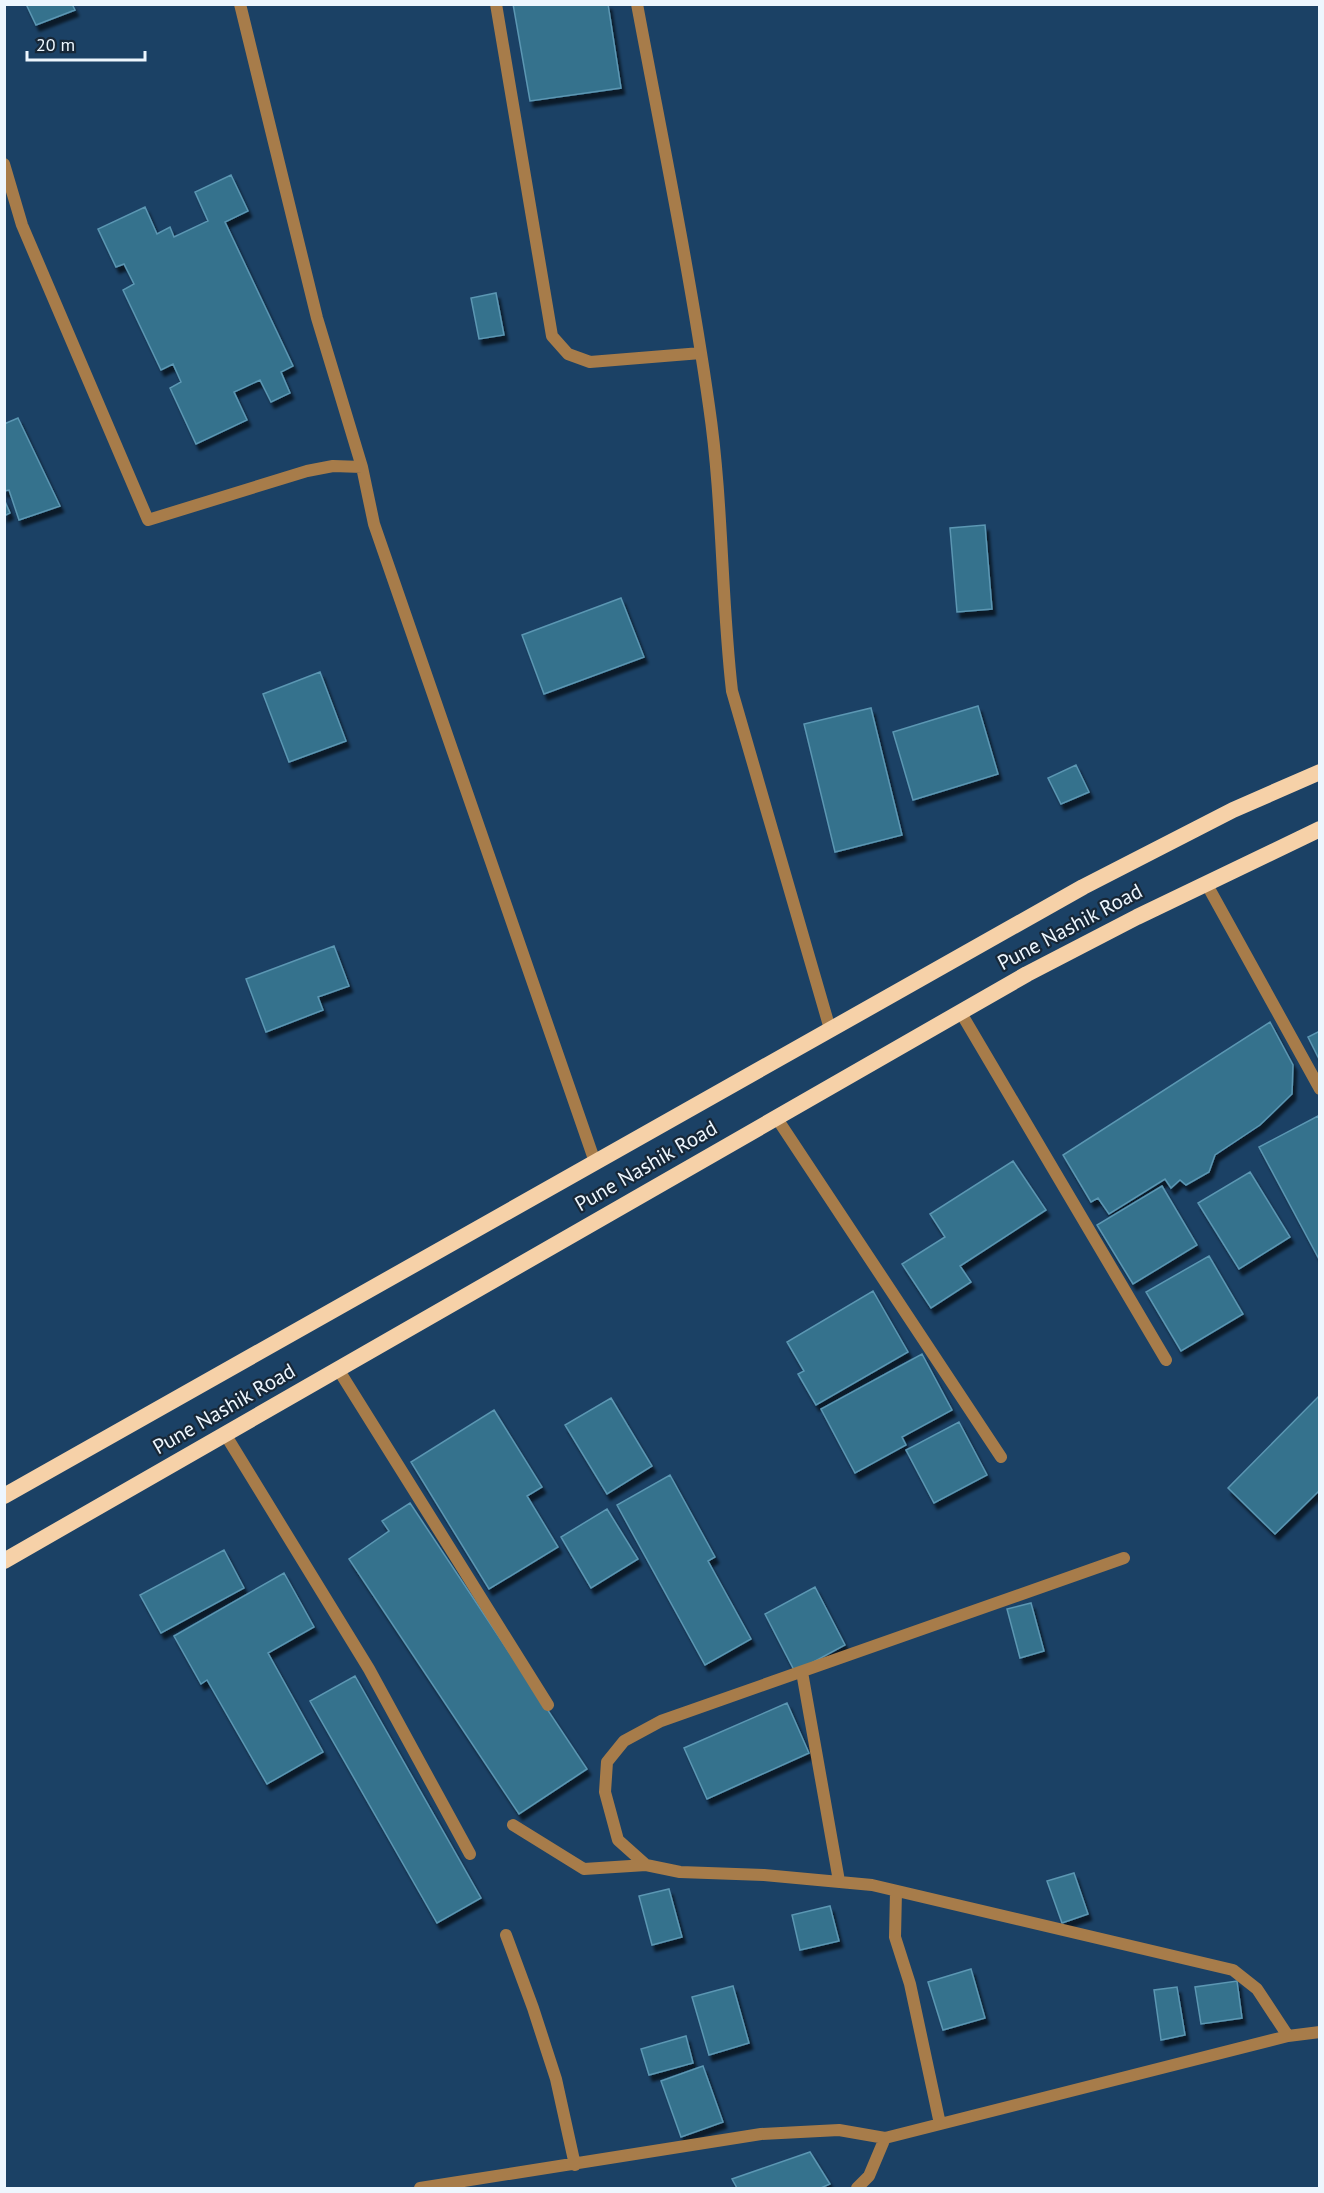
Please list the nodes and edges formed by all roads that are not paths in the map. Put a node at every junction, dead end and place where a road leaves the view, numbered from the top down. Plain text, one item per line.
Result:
1 (240, 4) edge
2 (496, 4) edge
3 (637, 4) edge
4 (4, 164) edge
5 (701, 353) junction
6 (362, 467) junction
7 (1320, 772) edge
8 (1320, 830) edge
9 (1206, 883) junction
10 (961, 1012) junction
11 (830, 1029) junction
12 (1320, 1089) edge
13 (776, 1117) junction
14 (595, 1162) junction
15 (1166, 1360) dead end
16 (338, 1369) junction
17 (225, 1434) junction
18 (1001, 1457) dead end
19 (4, 1496) edge
20 (1124, 1558) dead end
21 (4, 1561) edge
22 (802, 1672) junction
23 (548, 1705) dead end
24 (513, 1825) dead end
25 (470, 1854) dead end
26 (646, 1865) junction
27 (839, 1881) junction
28 (896, 1890) junction
29 (506, 1935) dead end
30 (1320, 2032) edge
31 (1288, 2036) junction
32 (940, 2124) junction
33 (885, 2138) junction
34 (575, 2165) junction
35 (420, 2188) edge
36 (857, 2188) edge

1 - 6 street
2 - 5 street
3 - 5 street
4 - 6 street
5 - 11 street
6 - 14 street
7 - 11 highway, Pune Nashik Road
8 - 9 highway, Pune Nashik Road
9 - 10 highway, Pune Nashik Road
9 - 12 street
10 - 13 highway, Pune Nashik Road
10 - 15 street
11 - 14 highway, Pune Nashik Road
13 - 16 highway, Pune Nashik Road
13 - 18 street
14 - 19 highway, Pune Nashik Road
16 - 17 highway, Pune Nashik Road
16 - 23 street
17 - 21 highway, Pune Nashik Road
17 - 25 street
20 - 22 street
22 - 26 street
22 - 27 street
24 - 26 street
26 - 27 street
27 - 28 street
28 - 31 street
28 - 32 street
29 - 34 street
30 - 31 street
31 - 32 street
32 - 33 street
33 - 34 street
33 - 36 street
34 - 35 street

